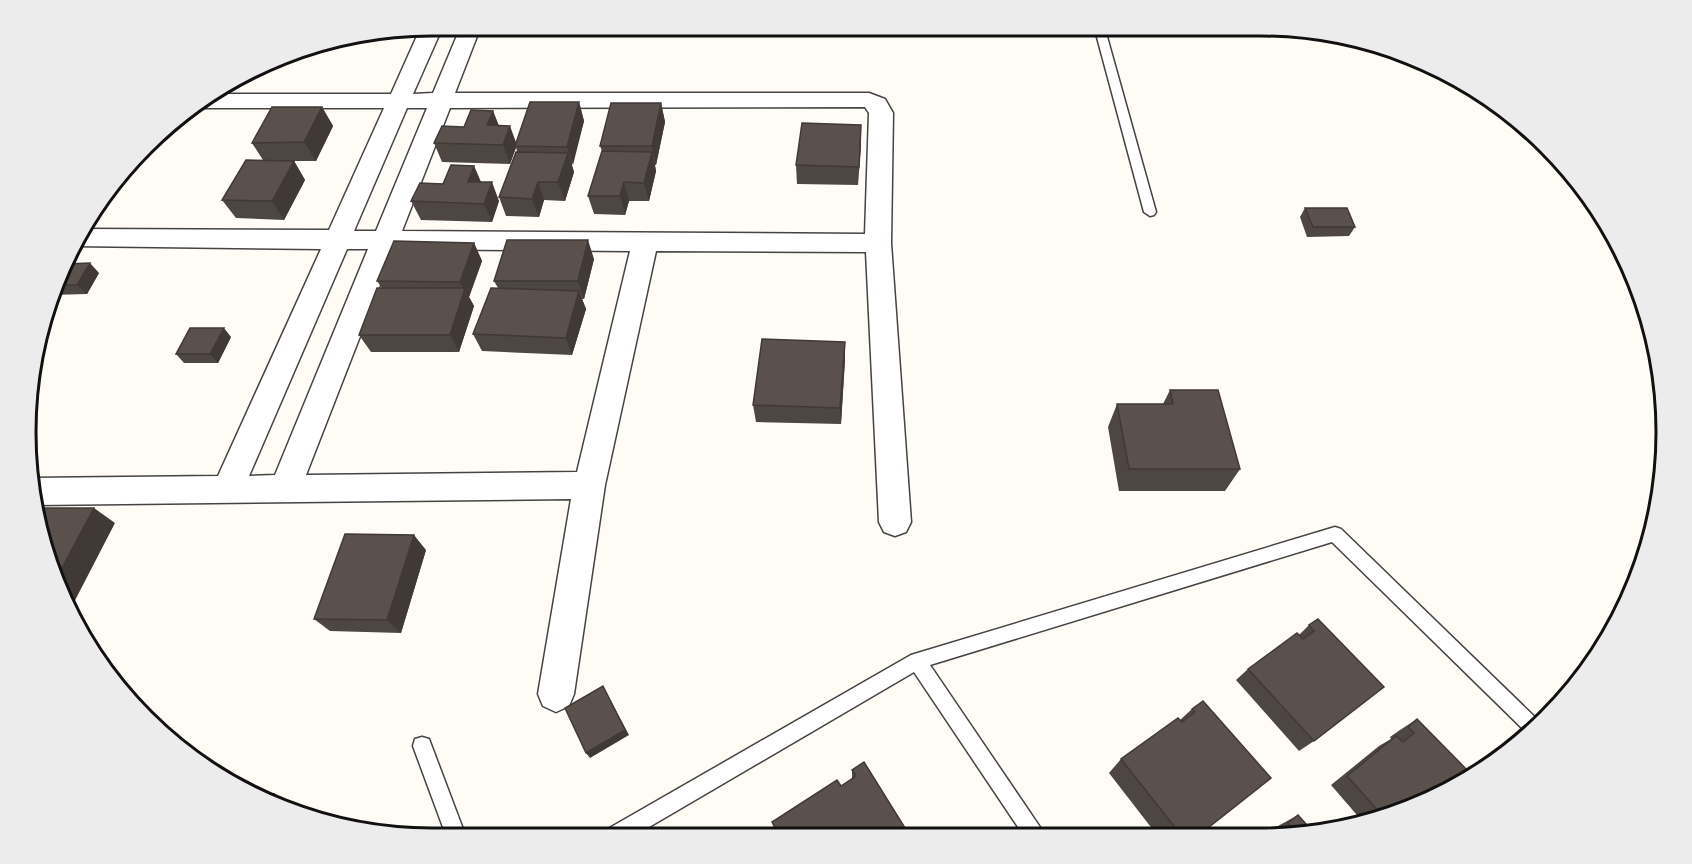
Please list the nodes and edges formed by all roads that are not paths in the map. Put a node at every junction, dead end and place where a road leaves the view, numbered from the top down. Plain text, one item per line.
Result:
1 (428, 36) edge
2 (467, 36) edge
3 (1102, 36) edge
4 (215, 101) edge
5 (399, 101) junction
6 (441, 101) junction
7 (1150, 212) dead end
8 (87, 238) edge
9 (338, 240) junction
10 (385, 240) junction
11 (645, 240) junction
12 (878, 243) junction
13 (588, 485) junction
14 (285, 489) junction
15 (227, 490) junction
16 (41, 492) edge
17 (895, 522) dead end
18 (917, 661) junction
19 (556, 694) dead end
20 (1529, 723) edge
21 (422, 746) dead end
22 (453, 828) edge
23 (629, 828) edge
24 (1031, 828) edge

1 - 5 street
2 - 6 street
3 - 7 lane
4 - 5 street
5 - 6 street
5 - 9 street
6 - 10 street
6 - 12 street
8 - 9 street
9 - 10 street
9 - 15 street
10 - 11 street
10 - 14 street
11 - 12 street
11 - 13 street
12 - 17 street
13 - 14 street
13 - 19 street
14 - 15 street
15 - 16 street
18 - 20 lane
18 - 23 lane
18 - 24 lane
21 - 22 lane

